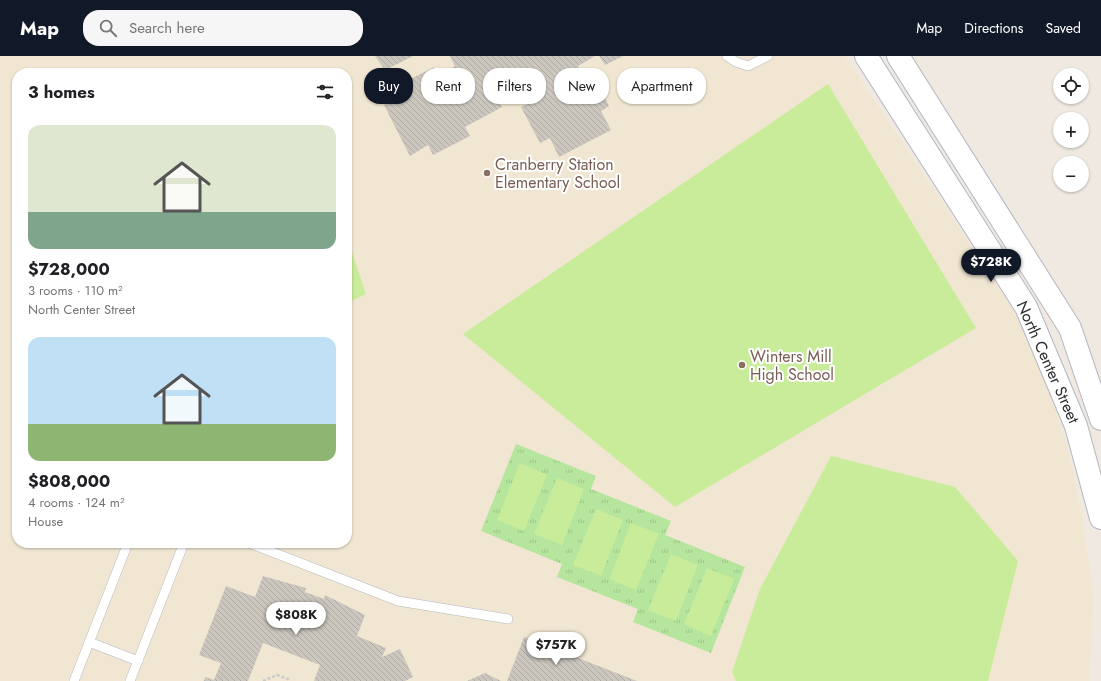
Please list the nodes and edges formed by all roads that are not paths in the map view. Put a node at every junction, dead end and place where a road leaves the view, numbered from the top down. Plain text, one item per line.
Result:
1 (727, 56) edge
2 (768, 56) edge
3 (866, 56) edge
4 (898, 56) edge
5 (1101, 419) edge
6 (1101, 518) edge
7 (126, 548) edge
8 (182, 548) edge
9 (262, 548) edge
10 (508, 619) dead end
11 (89, 642) junction
12 (138, 661) junction
13 (74, 681) edge
14 (130, 681) edge

1 - 2 lane
3 - 6 street, North Center Street
4 - 5 street, North Center Street
7 - 11 lane
8 - 12 lane
9 - 10 lane
11 - 12 lane
11 - 13 lane
12 - 14 lane

